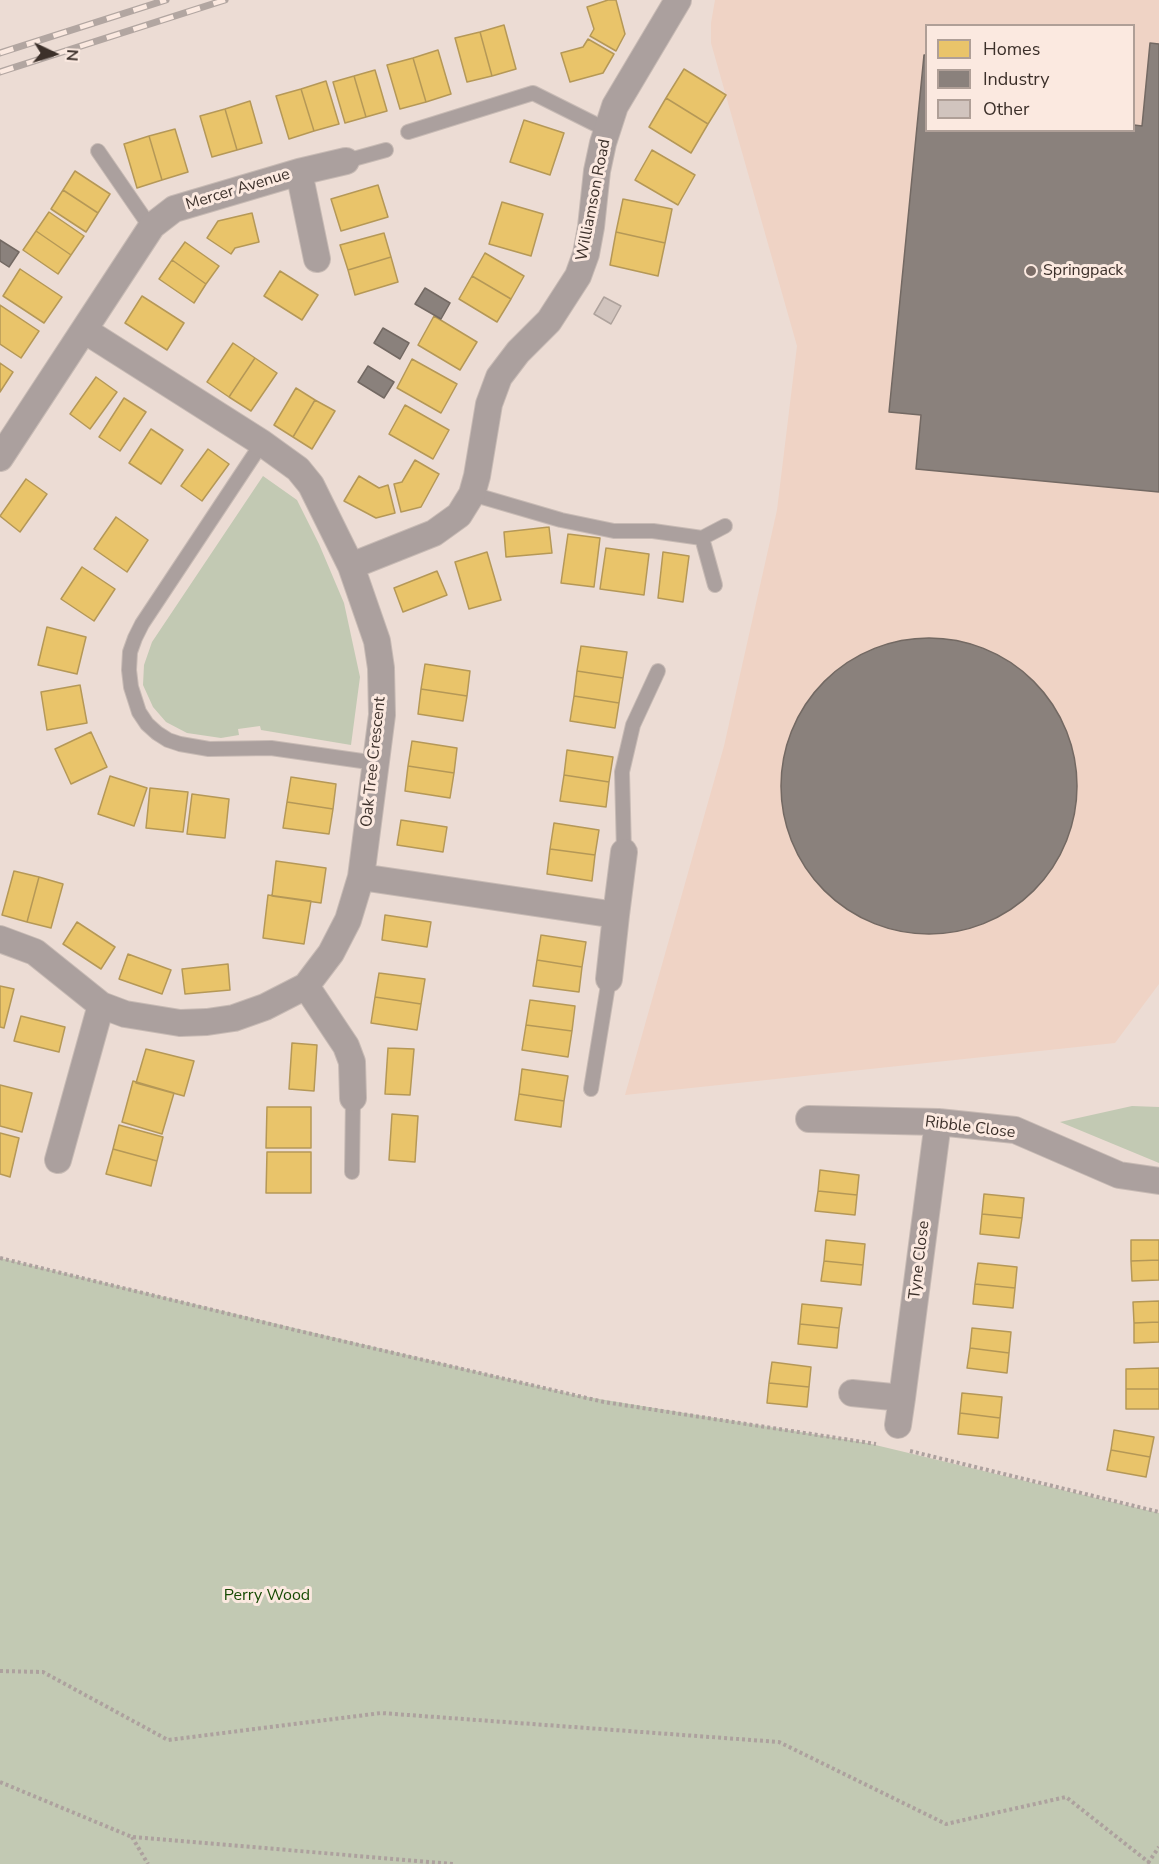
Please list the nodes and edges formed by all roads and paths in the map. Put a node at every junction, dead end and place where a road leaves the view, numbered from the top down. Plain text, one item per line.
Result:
1 (678, 0) edge
2 (607, 130) junction
3 (408, 132) dead end
4 (386, 150) dead end
5 (98, 151) dead end
6 (346, 161) joint
7 (298, 172) junction
8 (151, 228) junction
9 (317, 259) dead end
10 (84, 330) junction
11 (262, 443) junction
12 (0, 458) edge
13 (472, 494) junction
14 (725, 526) dead end
15 (702, 538) junction
16 (351, 566) junction
17 (715, 585) dead end
18 (658, 671) dead end
19 (376, 763) junction
20 (624, 852) joint
21 (361, 877) junction
22 (616, 915) junction
23 (0, 939) edge
24 (609, 979) joint
25 (306, 986) junction
26 (101, 1005) junction
27 (591, 1089) dead end
28 (353, 1098) joint
29 (809, 1119) dead end
30 (938, 1122) junction
31 (58, 1161) dead end
32 (352, 1172) dead end
33 (1159, 1181) edge
34 (0, 1258) edge
35 (852, 1393) dead end
36 (902, 1398) junction
37 (898, 1425) dead end
38 (877, 1445) dead end
39 (909, 1450) dead end
40 (1159, 1512) edge
41 (0, 1671) edge
42 (0, 1782) edge
43 (132, 1837) junction
44 (1159, 1846) edge
45 (1149, 1863) edge
46 (148, 1864) edge
47 (454, 1864) edge

1 - 2 street, Williamson Road
2 - 3 lane
2 - 13 street, Williamson Road
4 - 6 lane
5 - 8 lane
6 - 7 street, Mercer Avenue
7 - 8 street, Mercer Avenue
7 - 9 street
8 - 10 street, Mercer Avenue
10 - 11 street, Oak Tree Crescent
10 - 12 street
11 - 16 street, Oak Tree Crescent
11 - 19 lane
13 - 15 lane
13 - 16 street, Williamson Road
14 - 15 lane
15 - 17 lane
16 - 19 street, Oak Tree Crescent
18 - 20 lane
19 - 21 street, Oak Tree Crescent
20 - 22 street
21 - 22 street
21 - 25 street, Oak Tree Crescent
22 - 24 street
23 - 26 street, Oak Tree Crescent
24 - 27 lane
25 - 26 street, Oak Tree Crescent
25 - 28 street
26 - 31 street
28 - 32 lane
29 - 30 street, Ribble Close
30 - 33 street, Ribble Close
30 - 36 street, Tyne Close
34 - 38 path
35 - 36 street
36 - 37 street, Tyne Close
39 - 40 path
41 - 45 path
42 - 43 path
43 - 46 path
43 - 47 path
44 - 45 path

